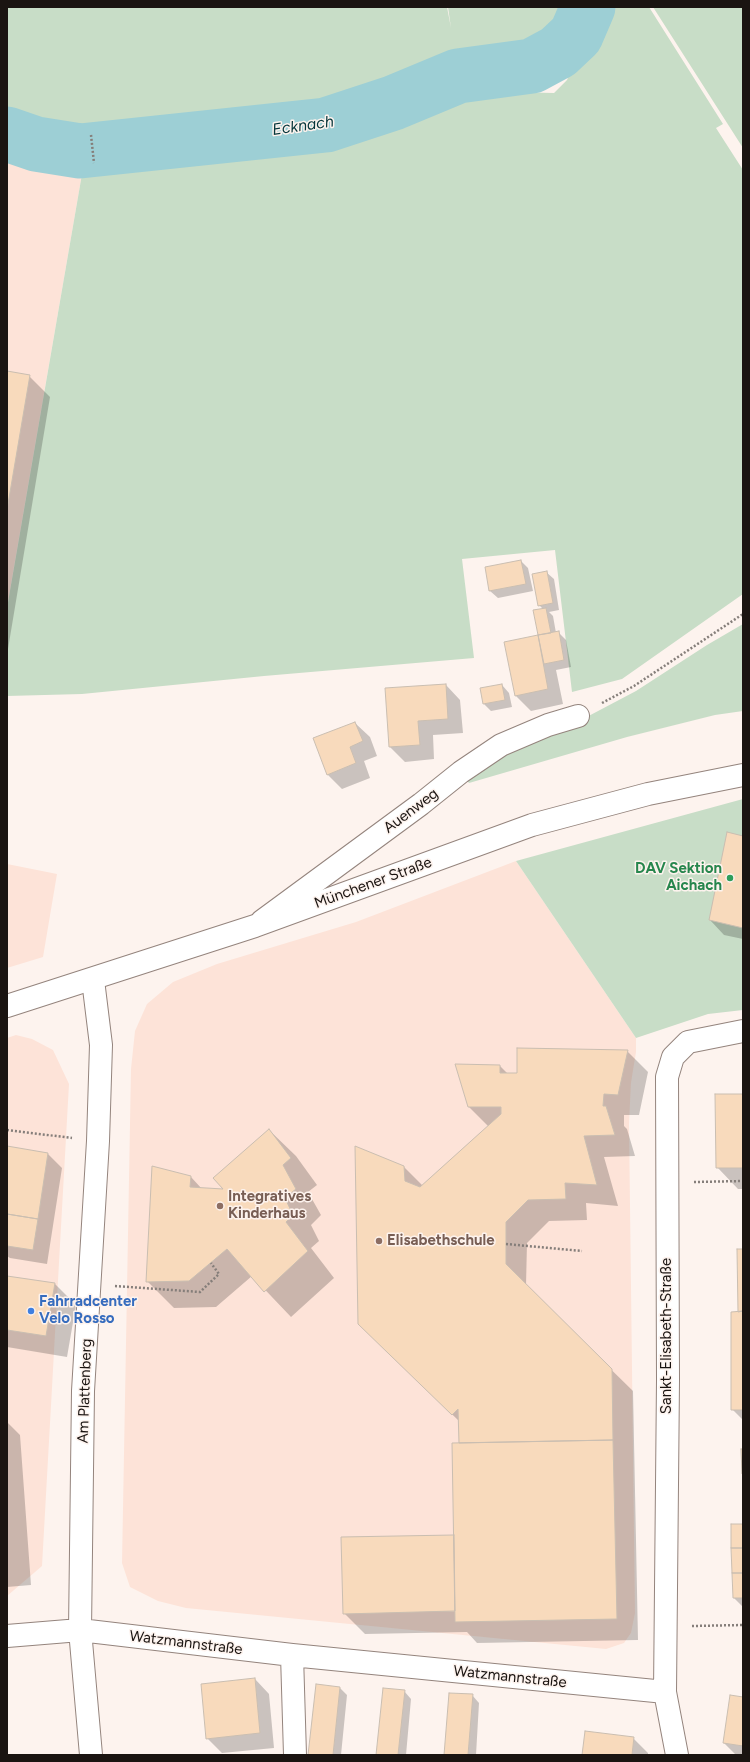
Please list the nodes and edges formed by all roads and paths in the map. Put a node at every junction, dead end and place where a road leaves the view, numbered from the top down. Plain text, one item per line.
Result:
1 (91, 135) dead end
2 (94, 163) dead end
3 (743, 614) edge
4 (578, 716) joint
5 (743, 775) edge
6 (255, 926) junction
7 (93, 980) junction
8 (7, 1006) edge
9 (743, 1031) edge
10 (7, 1130) edge
11 (98, 1142) junction
12 (743, 1181) edge
13 (667, 1183) junction
14 (506, 1244) dead end
15 (582, 1251) dead end
16 (211, 1263) dead end
17 (115, 1286) dead end
18 (666, 1626) junction
19 (743, 1626) edge
20 (80, 1630) junction
21 (7, 1636) edge
22 (292, 1655) junction
23 (665, 1692) junction
24 (91, 1755) edge
25 (295, 1755) edge
26 (677, 1755) edge

1 - 2 path
3 - 4 path
4 - 6 street, Auenweg
5 - 6 street, Münchener Straße
6 - 7 street, Münchener Straße
7 - 8 street, Münchener Straße
7 - 11 street, Am Plattenberg
9 - 13 street, Sankt-Elisabeth-Straße
10 - 11 path
11 - 20 street, Am Plattenberg
12 - 13 path
13 - 18 street, Sankt-Elisabeth-Straße
14 - 15 path
16 - 17 path
18 - 19 path
18 - 23 street, Sankt-Elisabeth-Straße
20 - 21 street, Watzmannstraße
20 - 22 street, Watzmannstraße
20 - 24 street, Am Plattenberg
22 - 23 street, Watzmannstraße
22 - 25 street
23 - 26 street

